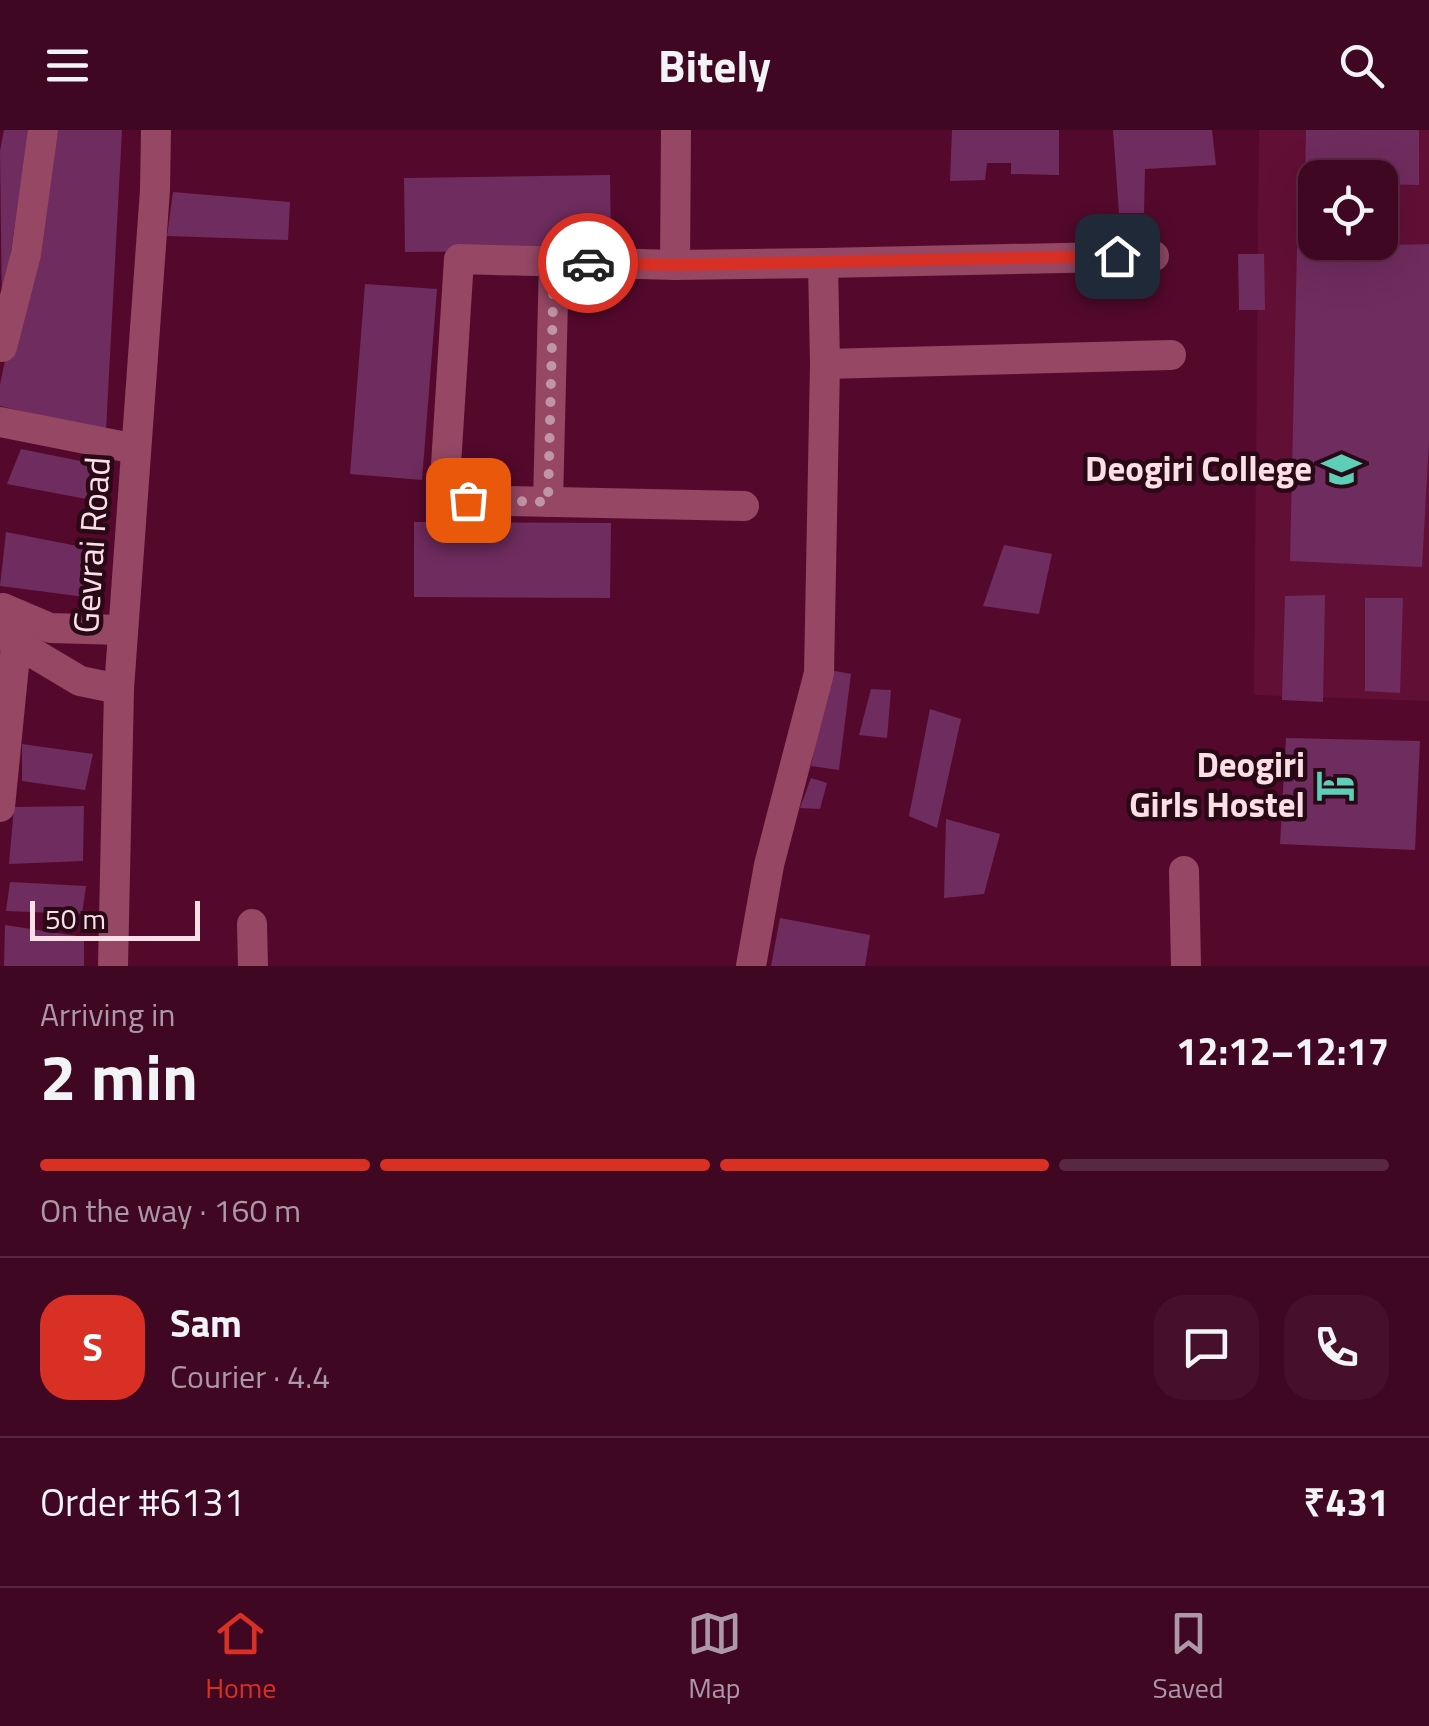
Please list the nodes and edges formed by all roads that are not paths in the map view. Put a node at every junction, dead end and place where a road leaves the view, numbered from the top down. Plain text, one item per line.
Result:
1 (43, 130) edge
2 (156, 130) edge
3 (676, 130) edge
4 (1154, 256) dead end
5 (554, 262) junction
6 (823, 263) junction
7 (675, 265) junction
8 (2, 347) edge
9 (1171, 355) dead end
10 (825, 364) junction
11 (0, 422) edge
12 (136, 448) junction
13 (548, 502) junction
14 (744, 506) dead end
15 (9, 625) edge
16 (124, 630) junction
17 (6, 687) edge
18 (119, 689) junction
19 (0, 807) edge
20 (1184, 871) dead end
21 (252, 924) dead end
22 (113, 966) edge
23 (253, 966) edge
24 (751, 966) edge
25 (1186, 966) edge

1 - 8 street
2 - 12 street, Gevrai Road
3 - 7 street
4 - 6 street
5 - 7 street
5 - 13 street
5 - 13 street
6 - 7 street
6 - 10 street
9 - 10 street
10 - 24 street
11 - 12 street
12 - 16 street, Gevrai Road
13 - 14 street
15 - 16 street
15 - 17 street
15 - 18 street
16 - 18 street, Gevrai Road
17 - 19 street
18 - 22 street, Gevrai Road
20 - 25 street
21 - 23 street

